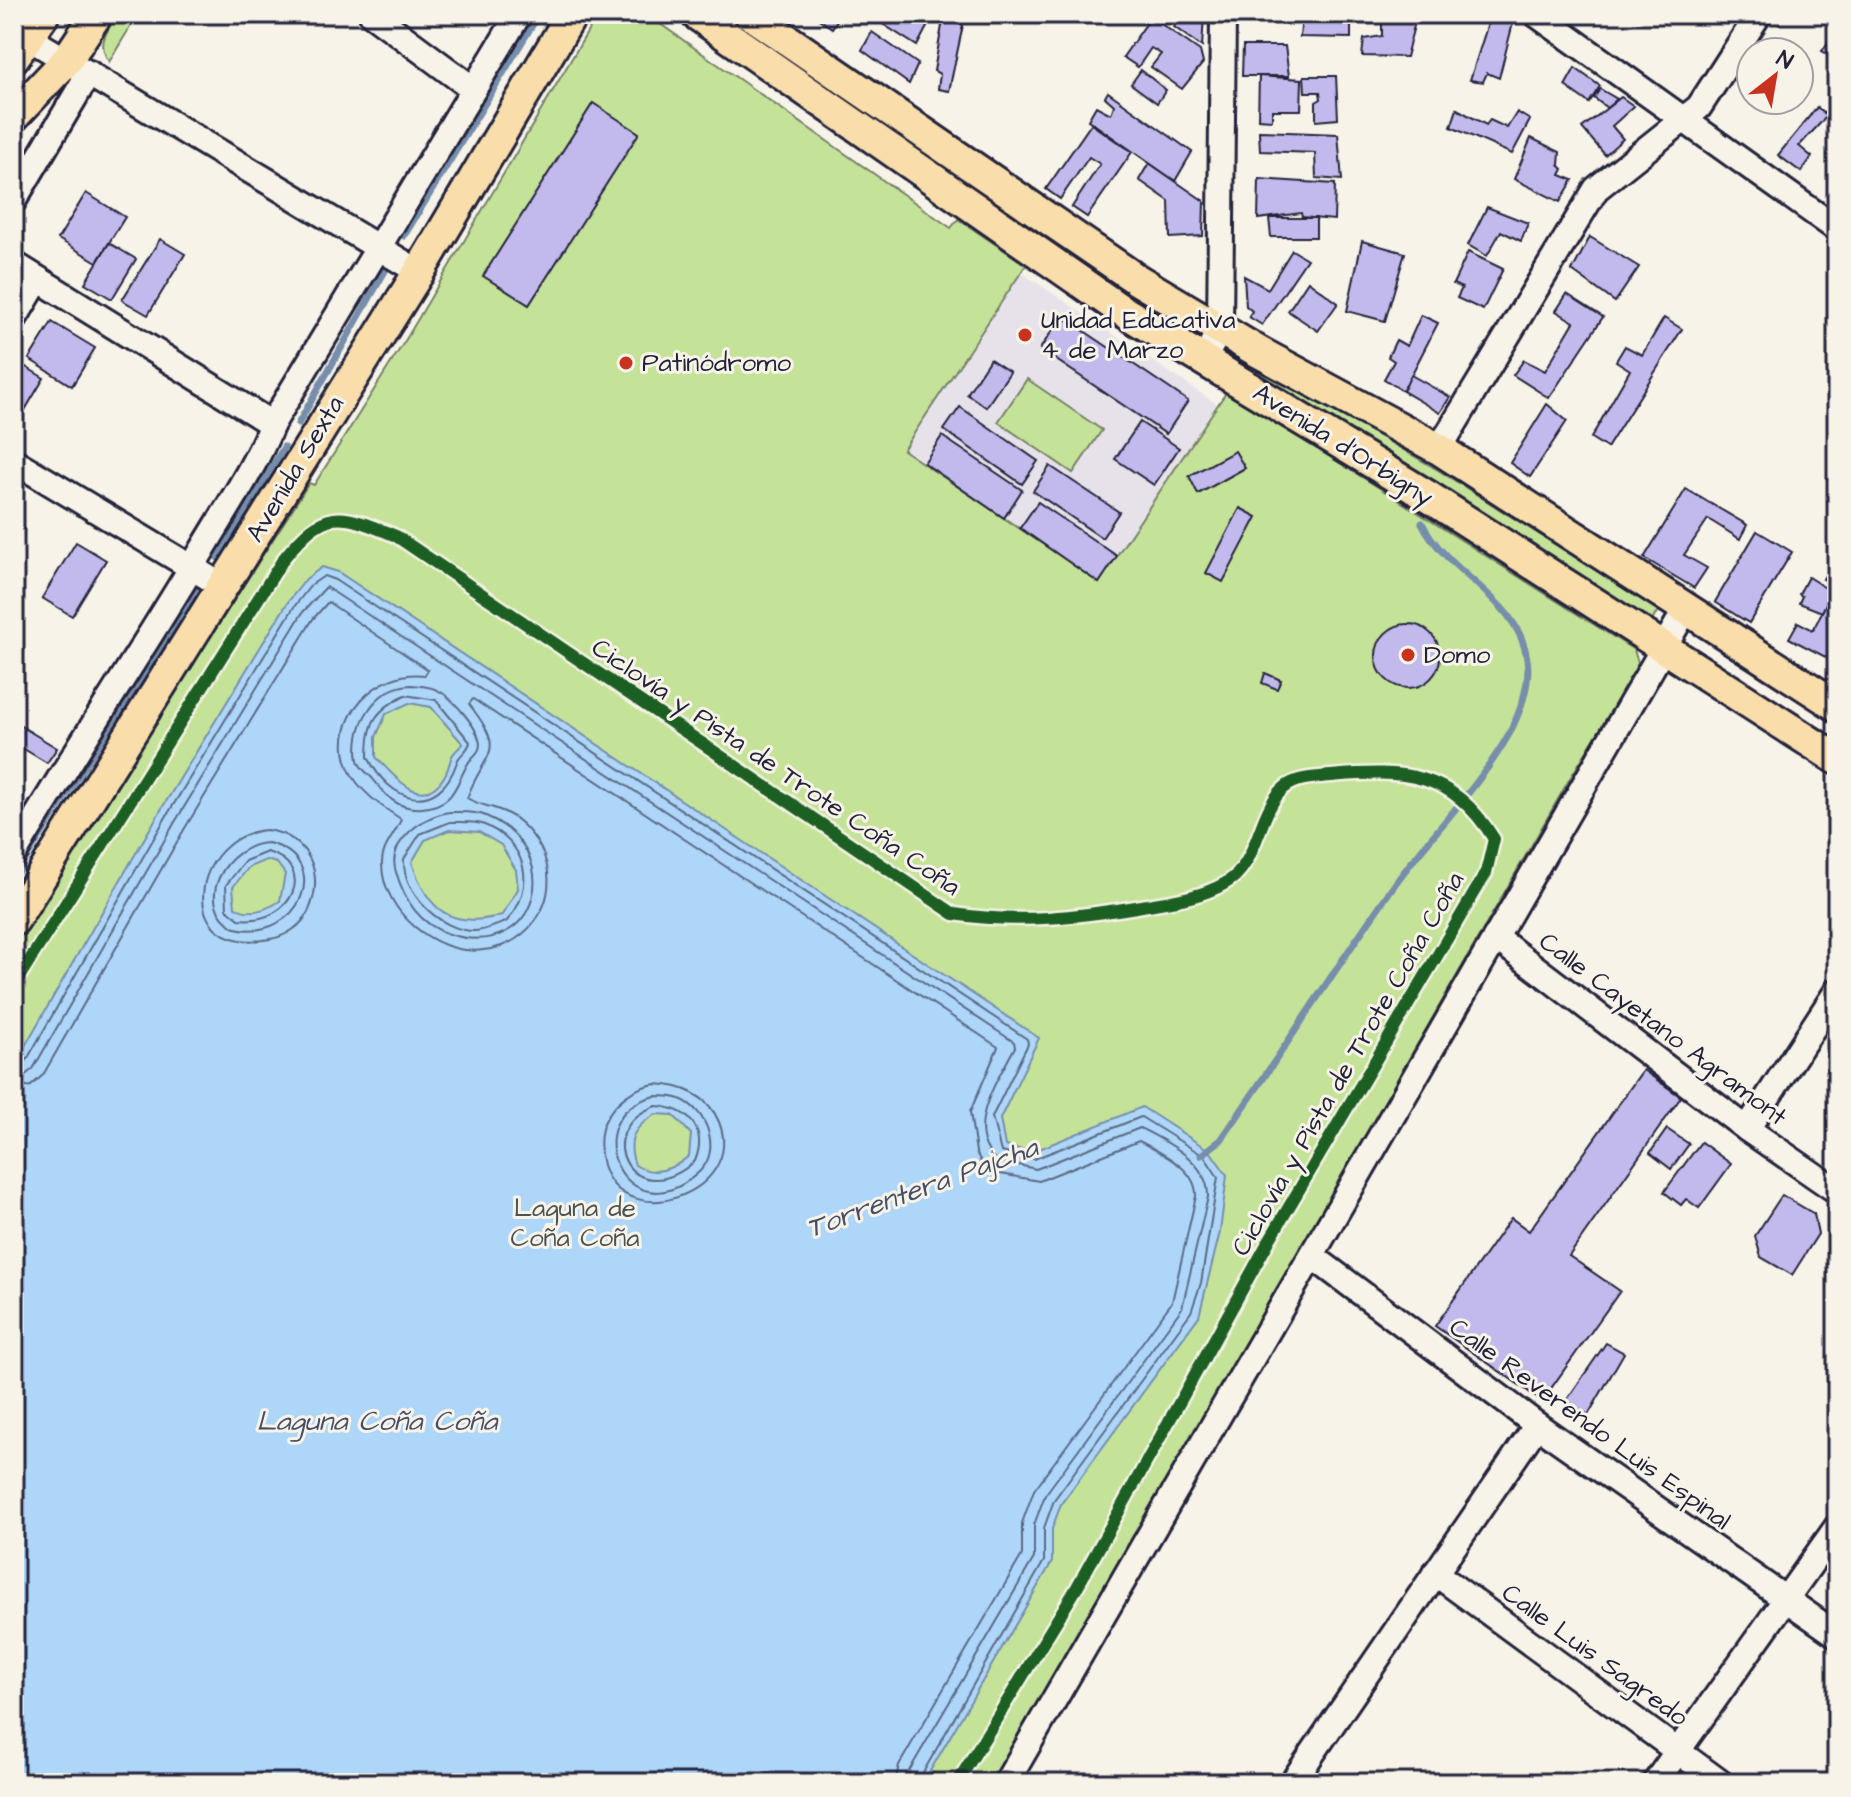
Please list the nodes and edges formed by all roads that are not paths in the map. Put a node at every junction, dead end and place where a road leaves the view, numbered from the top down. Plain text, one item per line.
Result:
1 (97, 14) edge
2 (372, 14) edge
3 (519, 14) edge
4 (572, 14) edge
5 (696, 14) edge
6 (750, 14) edge
7 (1223, 14) edge
8 (1536, 14) edge
9 (1759, 14) edge
10 (25, 35) edge
11 (78, 67) junction
12 (473, 89) junction
13 (14, 116) edge
14 (1684, 120) junction
15 (14, 200) edge
16 (1837, 229) edge
17 (396, 258) junction
18 (14, 264) edge
19 (38, 279) junction
20 (14, 319) edge
21 (1220, 329) junction
22 (1204, 359) junction
23 (272, 424) junction
24 (1439, 449) junction
25 (14, 461) edge
26 (206, 577) junction
27 (1686, 609) junction
28 (1662, 648) junction
29 (1837, 706) edge
30 (1837, 759) edge
31 (14, 854) edge
32 (14, 920) edge
33 (1495, 937) junction
34 (1837, 991) edge
35 (1747, 1129) junction
36 (1837, 1191) edge
37 (1312, 1256) junction
38 (1537, 1425) junction
39 (1837, 1527) edge
40 (1435, 1573) junction
41 (1786, 1598) junction
42 (1837, 1635) edge
43 (1677, 1750) junction
44 (1006, 1783) edge
45 (1292, 1783) edge
46 (1655, 1783) edge
47 (1721, 1783) edge

1 - 11 main road
2 - 12 street
3 - 12 street, Avenida Sexta
4 - 17 main road, Avenida Sexta
5 - 22 main road, Avenida d'Orbigny
6 - 21 main road, Avenida d'Orbigny
7 - 21 street
8 - 14 street
9 - 14 street
10 - 11 street
11 - 13 main road
11 - 15 street
11 - 17 street
12 - 17 street, Avenida Sexta
14 - 16 street
14 - 24 street
17 - 23 street, Avenida Sexta
17 - 26 main road, Avenida Sexta
18 - 19 street
19 - 20 street
19 - 23 street
21 - 22 street
21 - 24 main road, Avenida d'Orbigny
22 - 28 main road, Avenida d'Orbigny
23 - 26 street, Avenida Sexta
24 - 27 main road, Avenida d'Orbigny
25 - 26 street
26 - 31 street, Avenida Sexta
26 - 32 main road, Avenida Sexta
27 - 28 street
27 - 29 main road, Avenida d'Orbigny
28 - 30 main road, Avenida d'Orbigny
28 - 33 street
33 - 35 street, Calle Cayetano Agramont
33 - 37 street
34 - 35 street
35 - 36 street, Calle Cayetano Agramont
37 - 38 street, Calle Reverendo Luis Espinal
37 - 44 street
38 - 40 street
38 - 41 street, Calle Reverendo Luis Espinal
39 - 41 street
40 - 43 street, Calle Luis Sagredo
40 - 45 street
41 - 42 street, Calle Reverendo Luis Espinal
41 - 43 street
43 - 46 street
43 - 47 street, Calle Luis Sagredo

